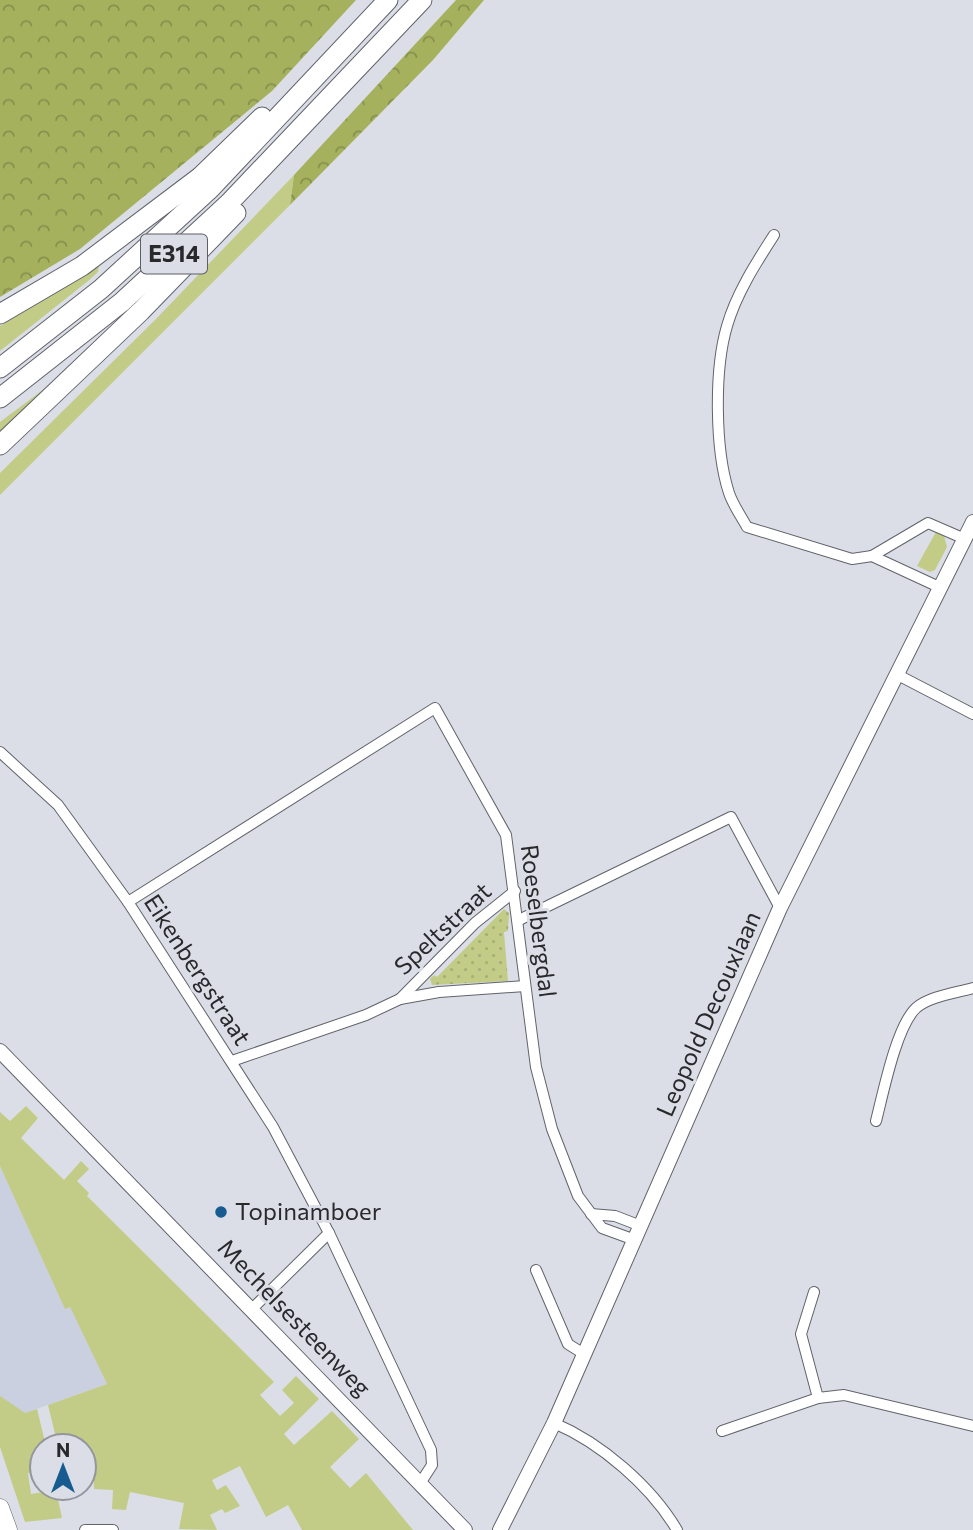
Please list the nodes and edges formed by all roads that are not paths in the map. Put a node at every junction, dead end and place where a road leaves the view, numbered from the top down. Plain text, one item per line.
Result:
1 (388, 0) edge
2 (422, 0) edge
3 (301, 95) junction
4 (335, 95) junction
5 (774, 235) dead end
6 (0, 314) edge
7 (0, 368) edge
8 (0, 398) edge
9 (0, 445) edge
10 (973, 522) edge
11 (965, 539) junction
12 (872, 556) junction
13 (939, 586) junction
14 (896, 674) junction
15 (973, 715) edge
16 (0, 752) edge
17 (515, 891) junction
18 (128, 902) junction
19 (780, 908) junction
20 (519, 920) junction
21 (525, 986) junction
22 (973, 988) edge
23 (400, 999) junction
24 (0, 1051) edge
25 (232, 1061) junction
26 (876, 1122) dead end
27 (592, 1214) junction
28 (641, 1226) junction
29 (329, 1233) junction
30 (635, 1240) junction
31 (536, 1270) dead end
32 (814, 1292) dead end
33 (253, 1308) junction
34 (584, 1353) junction
35 (818, 1398) junction
36 (554, 1423) junction
37 (973, 1426) edge
38 (722, 1431) dead end
39 (421, 1482) junction
40 (0, 1508) edge
41 (8, 1530) edge
42 (85, 1530) edge
43 (107, 1530) edge
44 (465, 1530) edge
45 (500, 1530) edge
46 (677, 1530) edge

1 - 3 highway, E314
2 - 4 highway, E314
3 - 6 highway
3 - 7 highway, E314
4 - 8 highway, E314
4 - 9 highway
5 - 12 street
10 - 11 street, Leopold Decouxlaan
11 - 12 street
11 - 13 street, Leopold Decouxlaan
12 - 13 street
13 - 14 street, Leopold Decouxlaan
14 - 15 street
14 - 19 street, Leopold Decouxlaan
16 - 18 street, Eikenbergstraat
17 - 18 street, Roeselbergdal
17 - 20 street, Roeselbergdal
17 - 23 street, Speltstraat
18 - 25 street, Eikenbergstraat
19 - 20 street
19 - 28 street, Leopold Decouxlaan
20 - 21 street, Roeselbergdal
21 - 23 street, Speltstraat
21 - 27 street, Roeselbergdal
22 - 26 street
23 - 25 street, Speltstraat
24 - 33 street, Mechelsesteenweg
25 - 29 street, Eikenbergstraat
27 - 28 street
27 - 30 street, Roeselbergdal
28 - 30 street, Leopold Decouxlaan
29 - 33 street
29 - 39 street, Eikenbergstraat
30 - 34 street, Leopold Decouxlaan
31 - 34 street
32 - 35 street
33 - 39 street, Mechelsesteenweg
34 - 36 street, Leopold Decouxlaan
35 - 37 street
35 - 38 street
36 - 45 street, Leopold Decouxlaan
36 - 46 street
39 - 44 street, Mechelsesteenweg
40 - 41 main road
42 - 43 street

